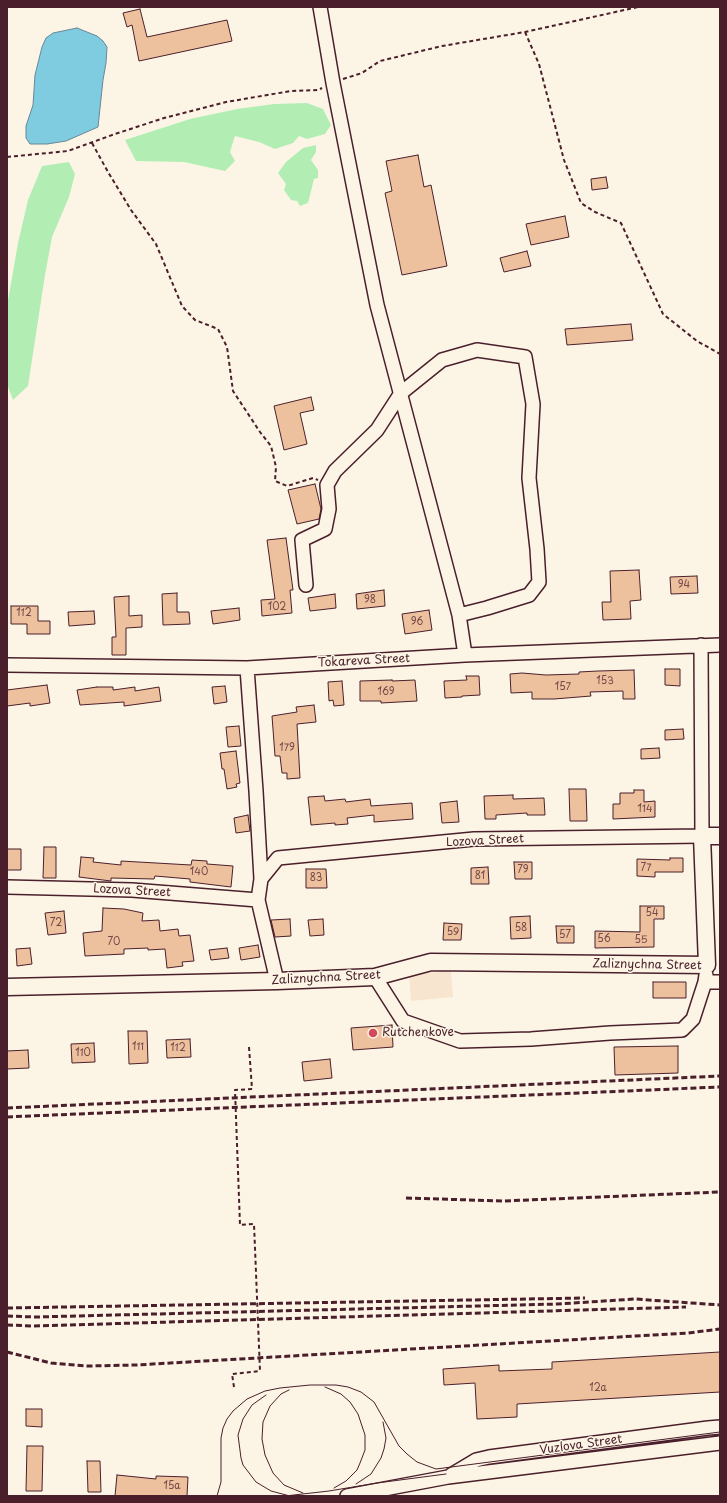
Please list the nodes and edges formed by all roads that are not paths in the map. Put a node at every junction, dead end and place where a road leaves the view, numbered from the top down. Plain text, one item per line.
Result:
1 (320, 7) edge
2 (401, 393) junction
3 (306, 585) dead end
4 (459, 615) junction
5 (701, 645) junction
6 (720, 645) edge
7 (465, 656) junction
8 (7, 665) edge
9 (247, 668) junction
10 (702, 836) junction
11 (720, 836) edge
12 (261, 879) junction
13 (7, 887) edge
14 (258, 900) junction
15 (707, 965) junction
16 (374, 977) junction
17 (277, 981) junction
18 (705, 982) junction
19 (720, 982) edge
20 (7, 987) edge
21 (720, 1427) edge
22 (720, 1443) edge
23 (448, 1477) junction
24 (380, 1493) edge
25 (346, 1496) edge

1 - 2 street
2 - 3 street
2 - 4 street
2 - 4 street
4 - 7 street
5 - 6 street, Tokareva Street
5 - 7 street, Tokareva Street
5 - 10 street
7 - 9 street, Tokareva Street
8 - 9 street, Tokareva Street
9 - 12 street
10 - 11 main road, Lozova Street
10 - 12 street, Lozova Street
10 - 15 main road
12 - 14 street
13 - 14 street, Lozova Street
14 - 17 street
15 - 16 main road, Zaliznychna Street
15 - 18 street, Zaliznychna Street
16 - 17 main road, Zaliznychna Street
16 - 18 street
17 - 20 main road, Zaliznychna Street
18 - 19 street, Zaliznychna Street
21 - 23 street, Vuzlova Street
22 - 23 street, Vuzlova Street
23 - 24 street, Vuzlova Street
24 - 25 street, Vuzlova Street

